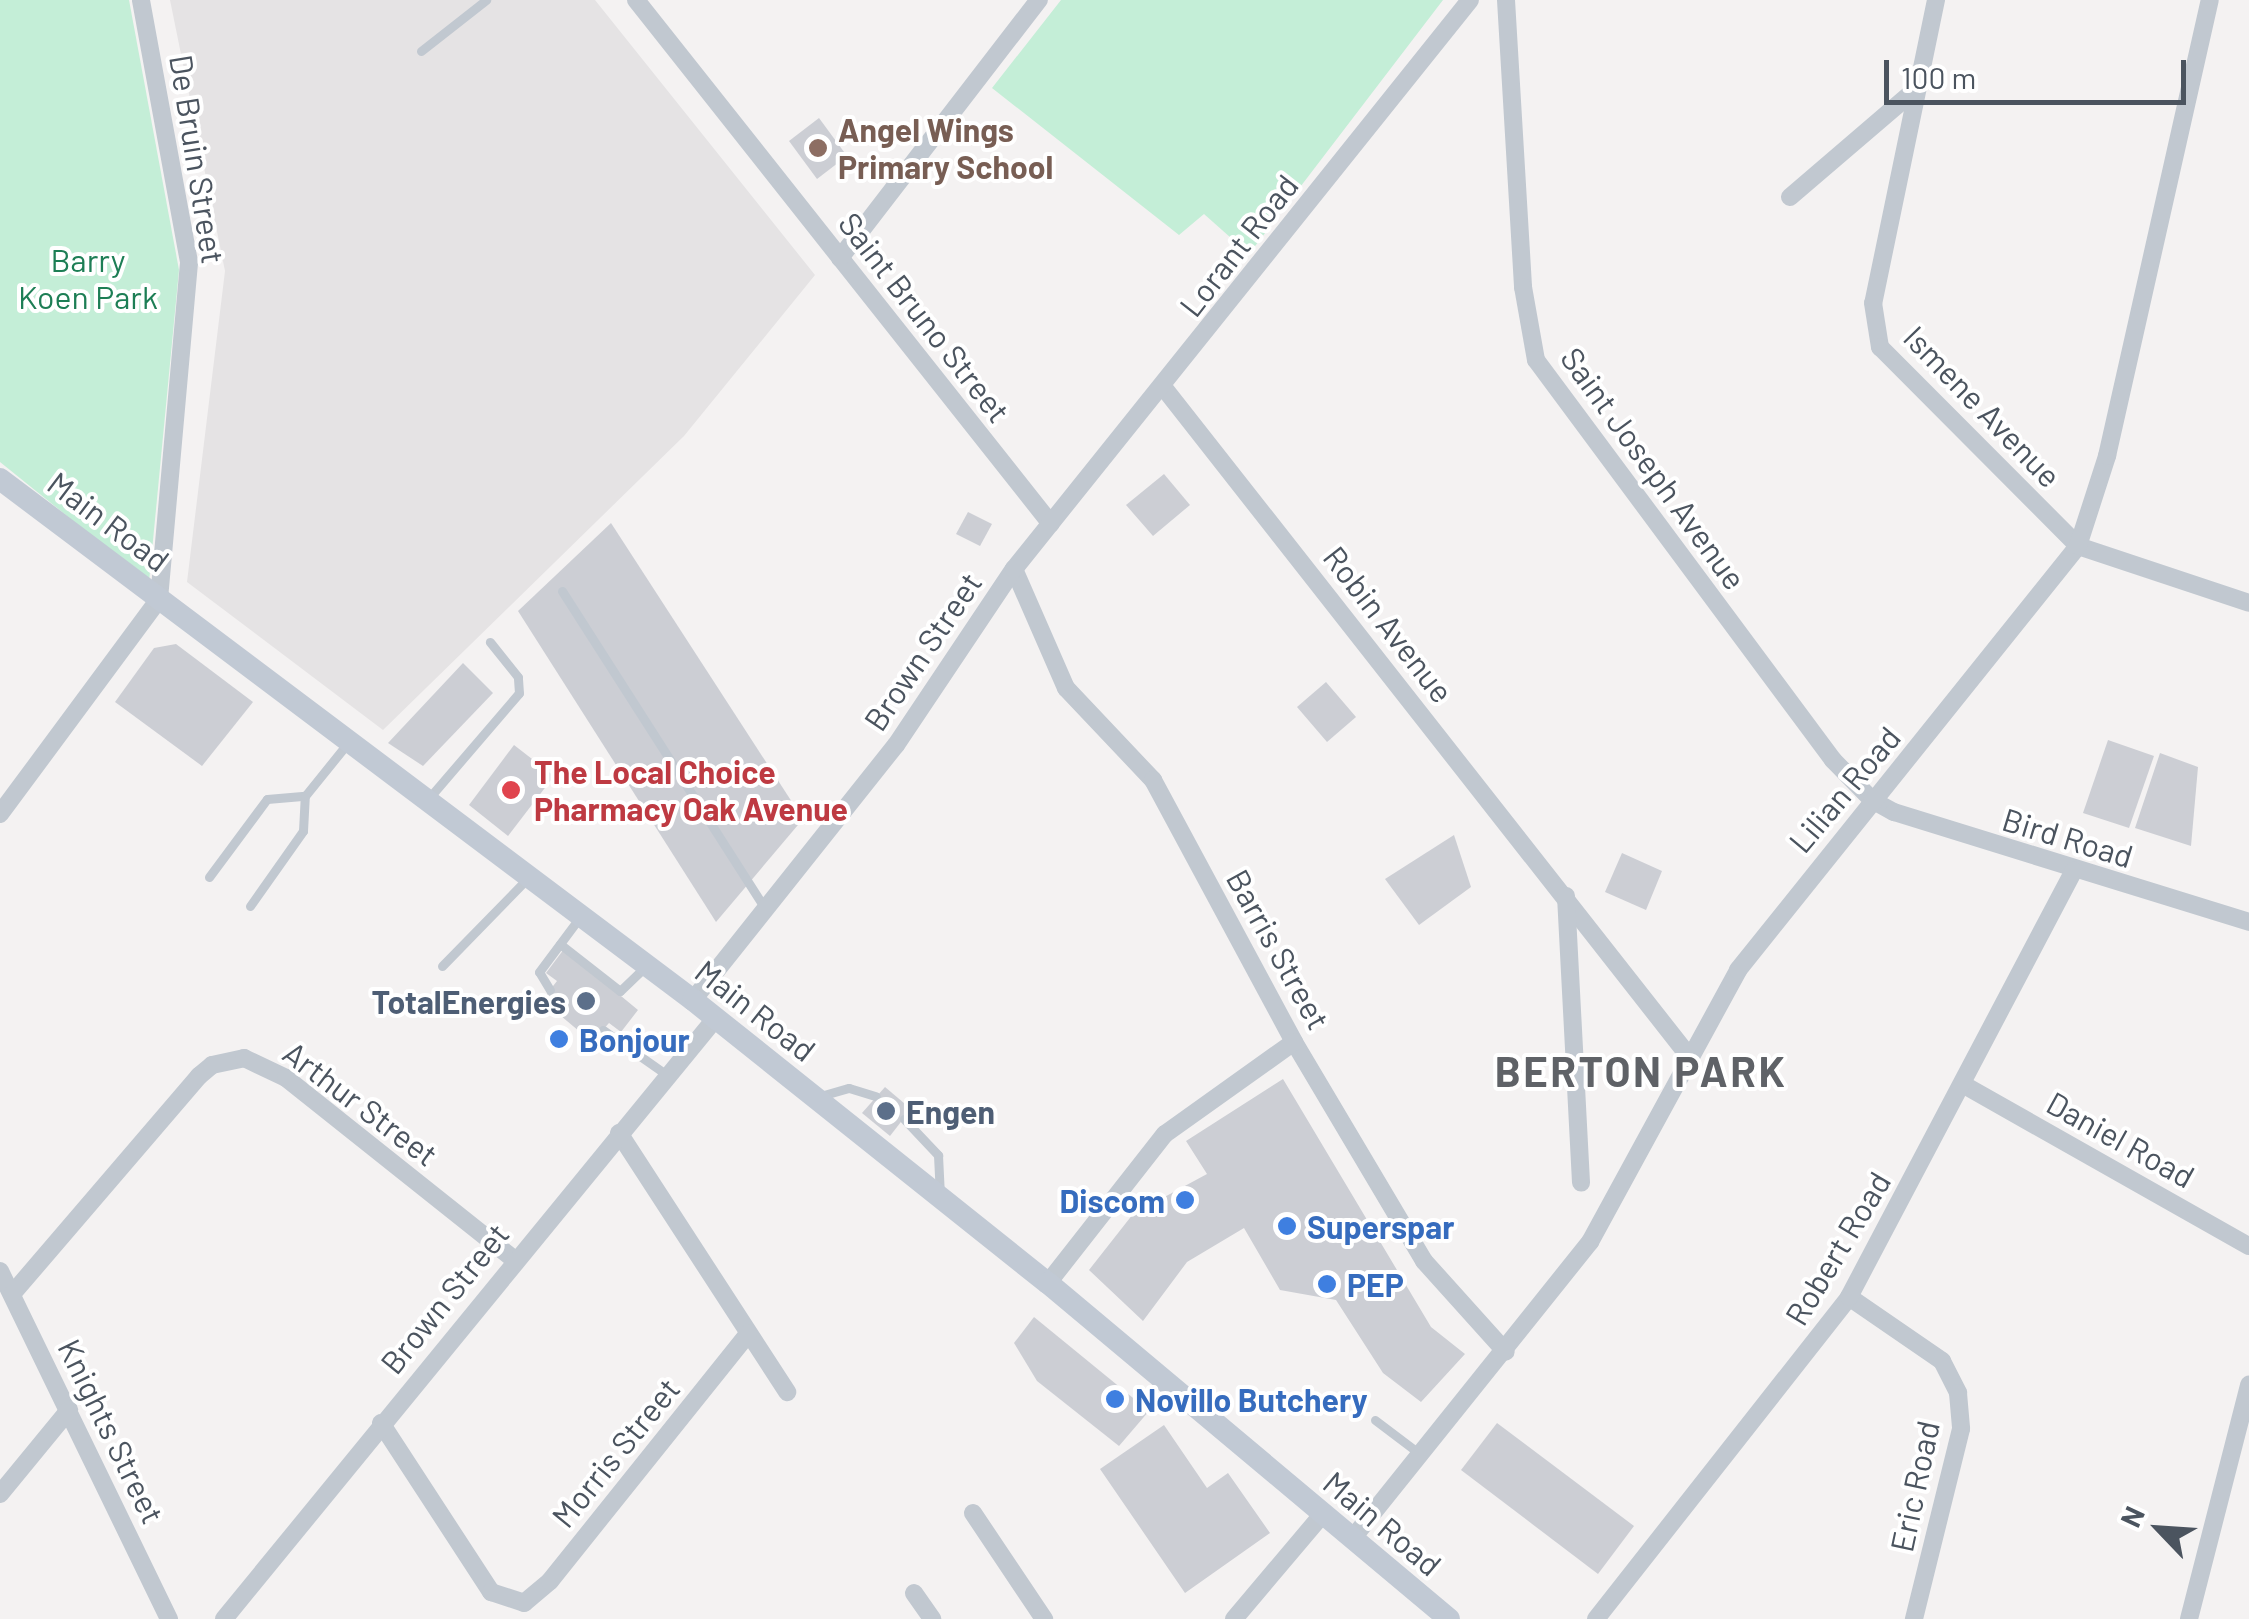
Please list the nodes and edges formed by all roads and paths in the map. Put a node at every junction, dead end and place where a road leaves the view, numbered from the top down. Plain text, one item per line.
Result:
1 (141, 0) edge
2 (486, 0) edge
3 (1039, 0) edge
4 (1470, 0) edge
5 (1506, 0) edge
6 (1936, 0) edge
7 (2210, 0) edge
8 (641, 2) edge
9 (421, 51) dead end
10 (1918, 88) junction
11 (1790, 197) dead end
12 (840, 258) junction
13 (1164, 388) junction
14 (0, 479) edge
15 (1050, 524) junction
16 (2078, 546) junction
17 (1014, 569) junction
18 (562, 591) dead end
19 (159, 599) junction
20 (2249, 603) edge
21 (490, 642) dead end
22 (348, 741) junction
23 (305, 796) junction
24 (427, 800) junction
25 (1872, 800) junction
26 (0, 814) edge
27 (2074, 871) junction
28 (209, 877) dead end
29 (529, 877) junction
30 (1566, 896) junction
31 (250, 906) dead end
32 (765, 908) junction
33 (581, 916) junction
34 (2249, 922) edge
35 (560, 944) junction
36 (646, 965) junction
37 (442, 966) dead end
38 (550, 990) dead end
39 (692, 1000) junction
40 (715, 1018) junction
41 (603, 1030) dead end
42 (1294, 1042) junction
43 (1688, 1056) junction
44 (667, 1076) junction
45 (1964, 1086) junction
46 (876, 1096) dead end
47 (814, 1098) junction
48 (904, 1118) dead end
49 (619, 1134) junction
50 (1582, 1183) dead end
51 (940, 1197) junction
52 (2249, 1246) edge
53 (515, 1260) junction
54 (0, 1271) edge
55 (1048, 1283) junction
56 (13, 1293) junction
57 (1849, 1297) junction
58 (748, 1334) junction
59 (1506, 1352) junction
60 (2249, 1385) edge
61 (787, 1392) dead end
62 (69, 1410) junction
63 (1375, 1420) dead end
64 (381, 1424) junction
65 (1422, 1456) junction
66 (0, 1494) edge
67 (973, 1513) dead end
68 (1322, 1515) junction
69 (1352, 1539) junction
70 (914, 1593) dead end
71 (169, 1619) edge
72 (224, 1619) edge
73 (932, 1619) edge
74 (1044, 1619) edge
75 (1234, 1619) edge
76 (1449, 1619) edge
77 (1596, 1619) edge
78 (1914, 1619) edge
79 (2189, 1619) edge

1 - 19 street, De Bruin Street
2 - 9 lane
3 - 12 street
4 - 13 street, Lorant Road
5 - 25 street, Saint Joseph Avenue
6 - 10 street, Ismene Avenue
7 - 16 street, Lilian Road
8 - 12 street, Saint Bruno Street
10 - 11 street
10 - 16 street, Ismene Avenue
12 - 15 street, Saint Bruno Street
13 - 15 street, Lorant Road
13 - 30 street, Robin Avenue
14 - 19 street, Main Road
15 - 17 street, Brown Street
16 - 20 street
16 - 25 street, Lilian Road
17 - 32 street, Brown Street
17 - 42 street, Barris Street
18 - 32 lane
19 - 22 street, Main Road
19 - 26 street
21 - 24 lane
22 - 23 lane
22 - 24 street, Main Road
23 - 28 lane
23 - 31 lane
24 - 29 street, Main Road
25 - 27 street, Bird Road
25 - 43 street, Lilian Road
27 - 34 street, Bird Road
27 - 45 street, Robert Road
29 - 33 street, Main Road
29 - 37 lane
30 - 43 street, Robin Avenue
30 - 50 street
32 - 39 street, Brown Street
33 - 35 lane
33 - 36 street, Main Road
35 - 36 lane
35 - 38 lane
36 - 39 street, Main Road
39 - 40 street, Main Road
40 - 44 street, Brown Street
40 - 47 street, Main Road
41 - 44 lane
42 - 55 street
42 - 59 street, Barris Street
43 - 59 street, Lilian Road
44 - 49 street, Brown Street
45 - 52 street, Daniel Road
45 - 57 street, Robert Road
46 - 47 lane
47 - 51 street, Main Road
48 - 51 lane
49 - 53 street, Brown Street
49 - 58 street
51 - 55 street, Main Road
53 - 56 street, Arthur Street
53 - 64 street, Brown Street
54 - 56 street, Knights Street
55 - 68 street, Main Road
56 - 62 street, Knights Street
57 - 77 street, Robert Road
57 - 78 street, Eric Road
58 - 61 street
58 - 64 street, Morris Street
59 - 65 street, Lilian Road
60 - 79 street
62 - 66 street
62 - 71 street, Knights Street
63 - 65 lane
64 - 72 street, Brown Street
65 - 69 street, Lilian Road
67 - 74 street
68 - 69 street, Main Road
68 - 75 street
69 - 76 street, Main Road
70 - 73 street

